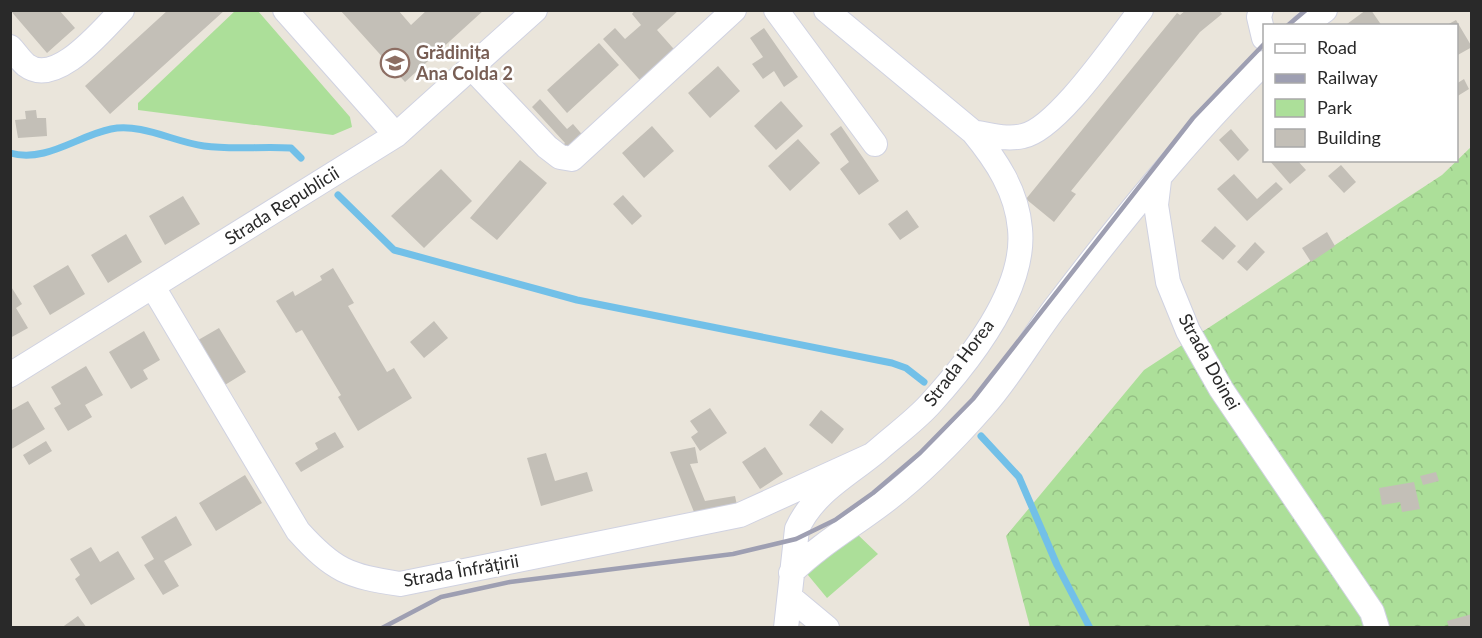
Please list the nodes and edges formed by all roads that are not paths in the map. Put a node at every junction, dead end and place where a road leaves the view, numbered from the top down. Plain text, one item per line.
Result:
1 (122, 10) edge
2 (285, 10) edge
3 (535, 10) edge
4 (735, 10) edge
5 (776, 10) edge
6 (826, 10) edge
7 (1141, 10) edge
8 (1261, 10) edge
9 (1325, 10) edge
10 (1307, 24) edge
11 (1263, 34) edge
12 (10, 47) edge
13 (1263, 64) edge
14 (471, 66) junction
15 (973, 132) junction
16 (396, 135) junction
17 (875, 144) dead end
18 (1159, 180) junction
19 (153, 287) junction
20 (10, 375) edge
21 (872, 455) junction
22 (791, 573) junction
23 (791, 598) junction
24 (786, 627) edge
25 (827, 627) edge
26 (1377, 627) edge

1 - 12 street
2 - 16 street
3 - 14 street, Strada Republicii
4 - 14 street
5 - 17 street
6 - 15 street, Strada Horea
7 - 15 street
8 - 11 street
9 - 10 street
13 - 18 street
14 - 16 street, Strada Republicii
15 - 21 street, Strada Horea
16 - 19 street, Strada Republicii
18 - 22 street
18 - 26 street, Strada Doinei
19 - 20 street, Strada Republicii
19 - 21 street, Strada Înfrățirii
21 - 22 street, Strada Horea
22 - 23 street, Strada Horea
23 - 24 street, Strada Horea
23 - 25 street

